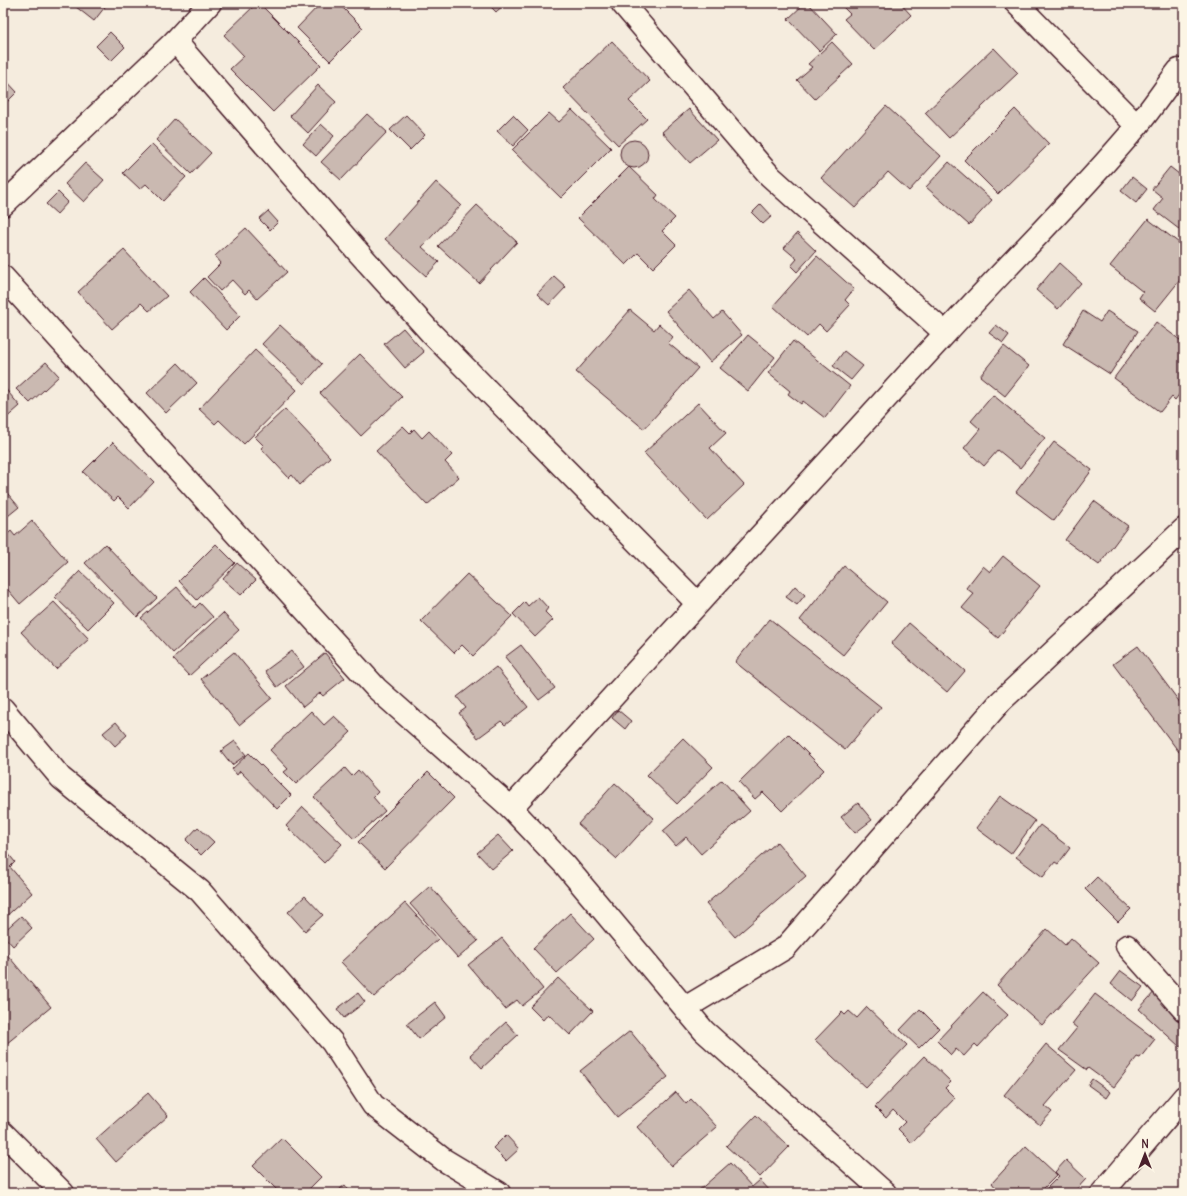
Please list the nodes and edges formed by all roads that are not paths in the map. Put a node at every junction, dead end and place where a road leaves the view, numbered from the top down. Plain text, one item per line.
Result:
1 (210, 3) edge
2 (622, 3) edge
3 (1016, 3) edge
4 (175, 41) junction
5 (1182, 69) edge
6 (1137, 126) junction
7 (3, 204) edge
8 (3, 278) edge
9 (945, 333) junction
10 (1184, 529) edge
11 (697, 604) junction
12 (3, 708) edge
13 (511, 808) junction
14 (1127, 946) dead end
15 (685, 1008) junction
16 (1183, 1008) edge
17 (1184, 1097) edge
18 (3, 1133) edge
19 (63, 1193) edge
20 (499, 1193) edge
21 (885, 1193) edge
22 (1102, 1193) edge

1 - 4 street
2 - 9 street
3 - 6 street
4 - 7 street
4 - 11 street
5 - 6 street
6 - 9 street
8 - 13 street
9 - 11 street
10 - 15 street
11 - 13 street
12 - 20 street
13 - 15 street
14 - 16 street
15 - 21 street
17 - 22 street
18 - 19 street

